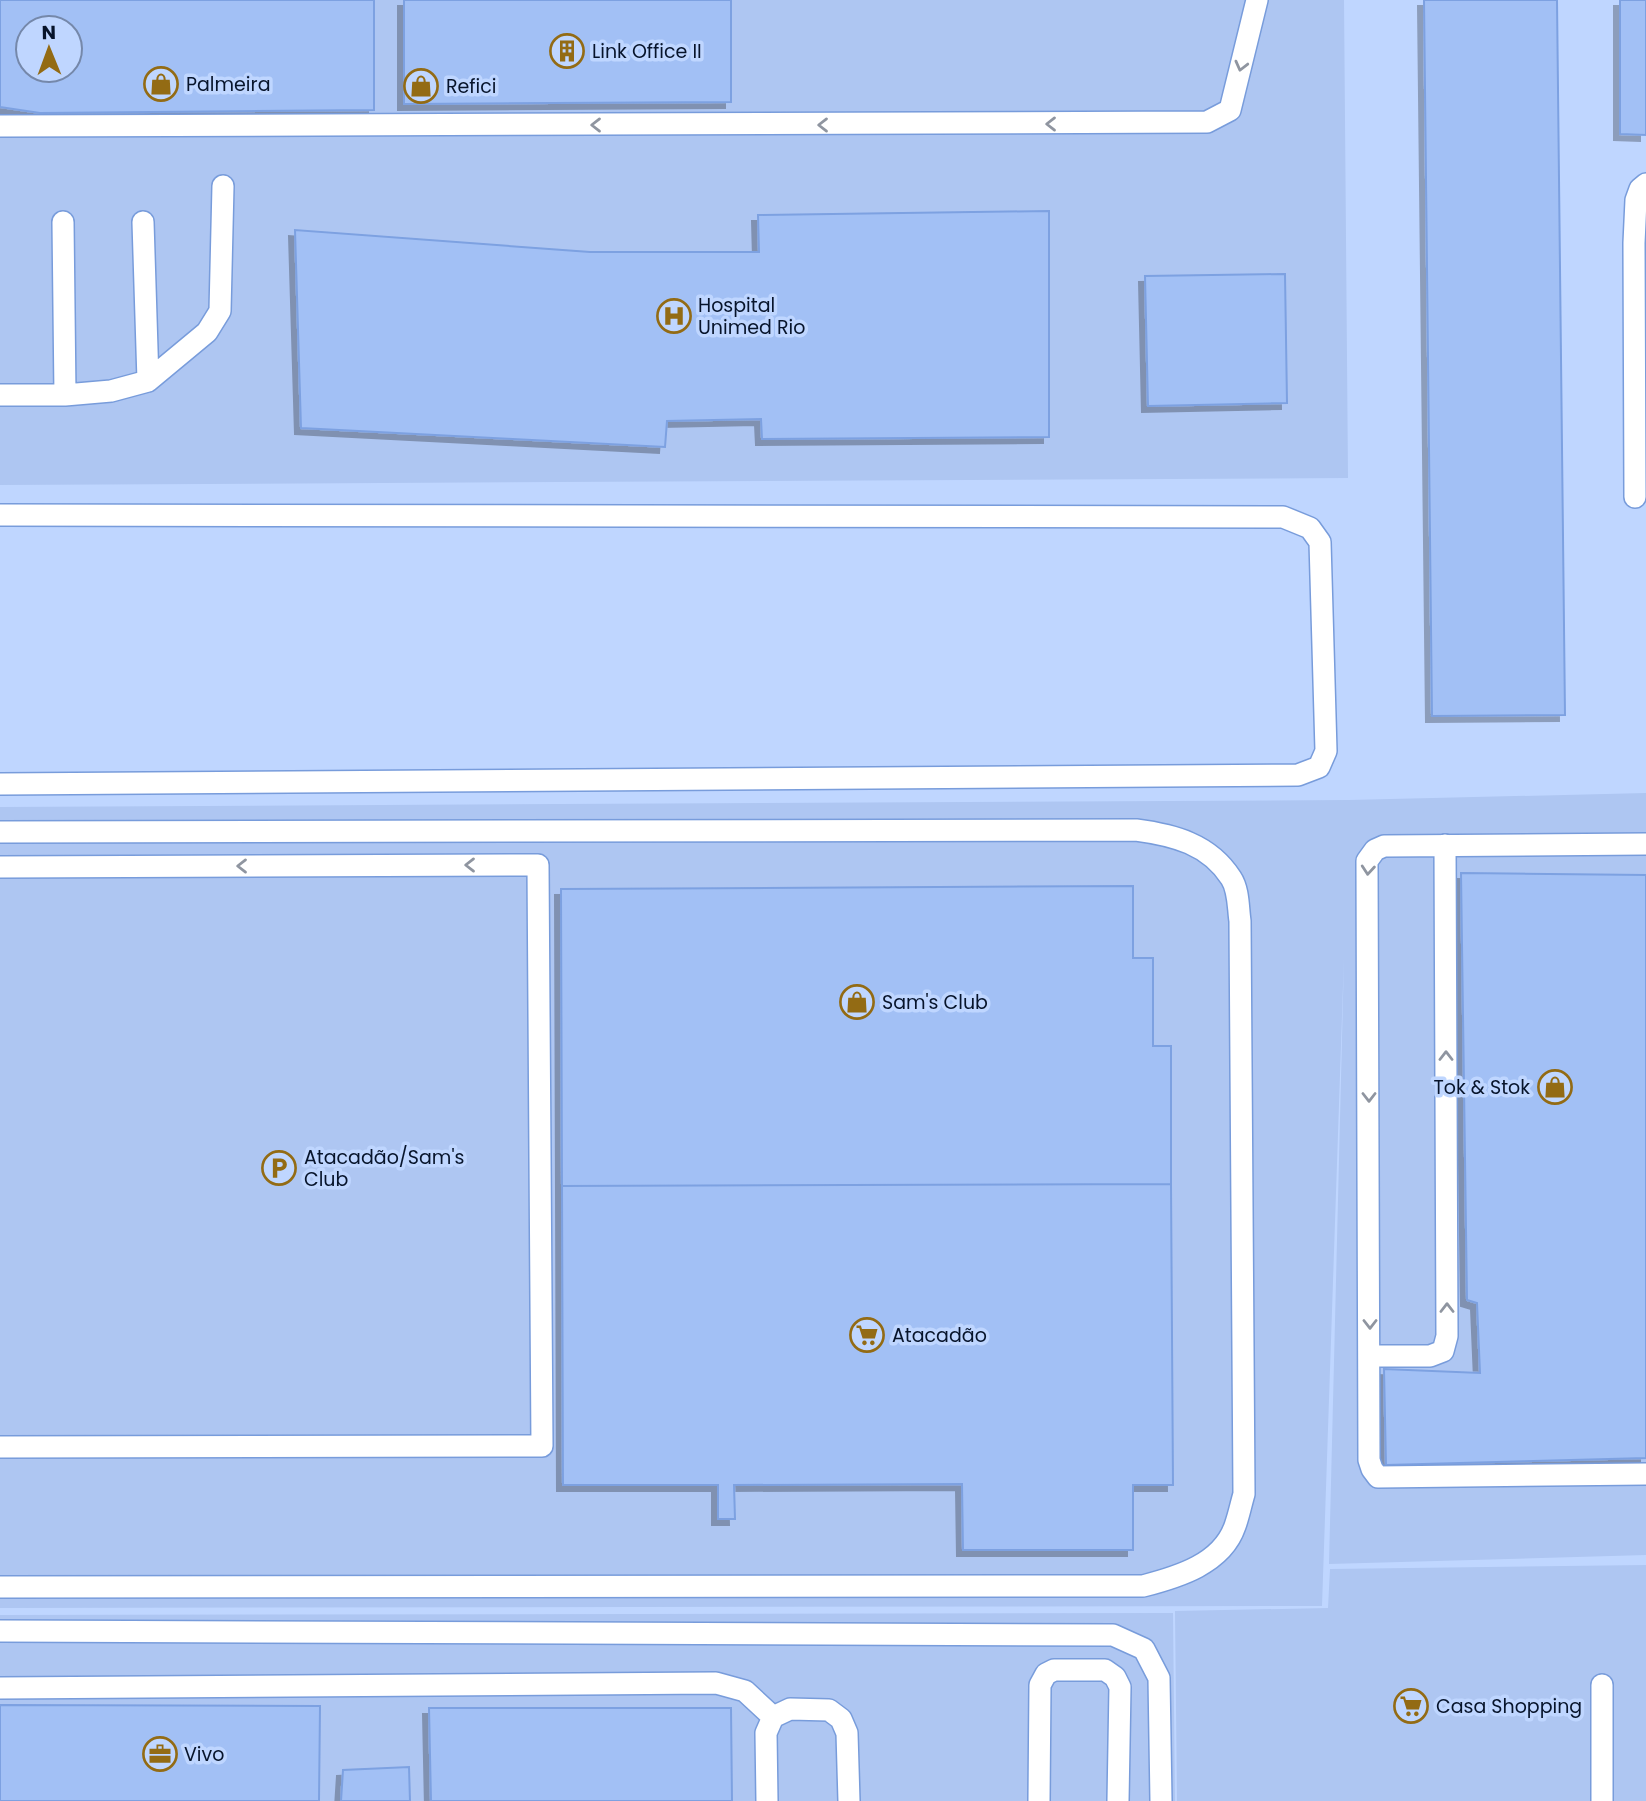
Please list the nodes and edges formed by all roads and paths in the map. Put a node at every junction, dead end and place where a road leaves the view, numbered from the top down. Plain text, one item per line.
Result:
1 (1257, 0) edge
2 (0, 126) edge
3 (1646, 184) edge
4 (223, 186) dead end
5 (63, 222) dead end
6 (143, 222) dead end
7 (1640, 242) edge
8 (148, 381) junction
9 (0, 395) edge
10 (65, 395) junction
11 (1635, 497) dead end
12 (0, 515) edge
13 (0, 784) edge
14 (0, 832) edge
15 (1445, 845) junction
16 (1646, 845) edge
17 (0, 867) edge
18 (1370, 1356) junction
19 (0, 1447) edge
20 (1646, 1474) edge
21 (0, 1587) edge
22 (0, 1631) edge
23 (1602, 1685) dead end
24 (0, 1688) edge
25 (773, 1717) junction
26 (767, 1801) edge
27 (849, 1801) edge
28 (1038, 1801) edge
29 (1118, 1801) edge
30 (1161, 1801) edge
31 (1602, 1801) edge

1 -> 2 lane
3 - 7 lane
4 - 8 lane
5 - 10 lane
6 - 8 lane
7 - 11 lane
8 - 10 lane
9 - 10 lane
12 - 13 lane
14 - 21 lane
15 - 16 lane
15 -> 18 lane
18 -> 15 lane
19 -> 17 lane
18 - 20 lane
22 - 30 lane
23 - 31 lane
24 - 25 lane
25 - 26 lane
25 - 27 lane
28 - 29 lane

